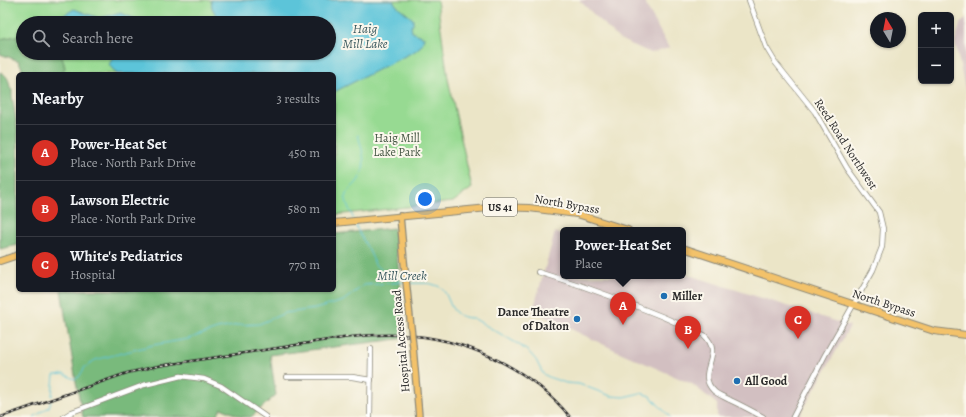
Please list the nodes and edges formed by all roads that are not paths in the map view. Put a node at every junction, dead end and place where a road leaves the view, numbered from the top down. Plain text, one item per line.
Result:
1 (750, 0) edge
2 (400, 216) junction
3 (336, 223) edge
4 (618, 227) edge
5 (686, 249) edge
6 (16, 256) edge
7 (0, 261) edge
8 (538, 272) dead end
9 (560, 278) edge
10 (562, 279) edge
11 (854, 304) junction
12 (966, 335) edge
13 (371, 349) dead end
14 (287, 377) dead end
15 (371, 380) junction
16 (64, 417) edge
17 (266, 417) edge
18 (370, 417) edge
19 (419, 417) edge
20 (763, 417) edge
21 (793, 417) edge

1 - 11 street, Reed Road Northwest
2 - 3 highway, North Bypass / US 41
2 - 4 highway, North Bypass / US 41
2 - 19 main road, Hospital Access Road, bridge
5 - 11 highway, North Bypass
6 - 7 highway
8 - 9 street
10 - 20 street
11 - 12 highway, North Bypass
11 - 21 street, Reed Road Northwest
13 - 15 street
14 - 15 street
15 - 18 street
16 - 17 street

